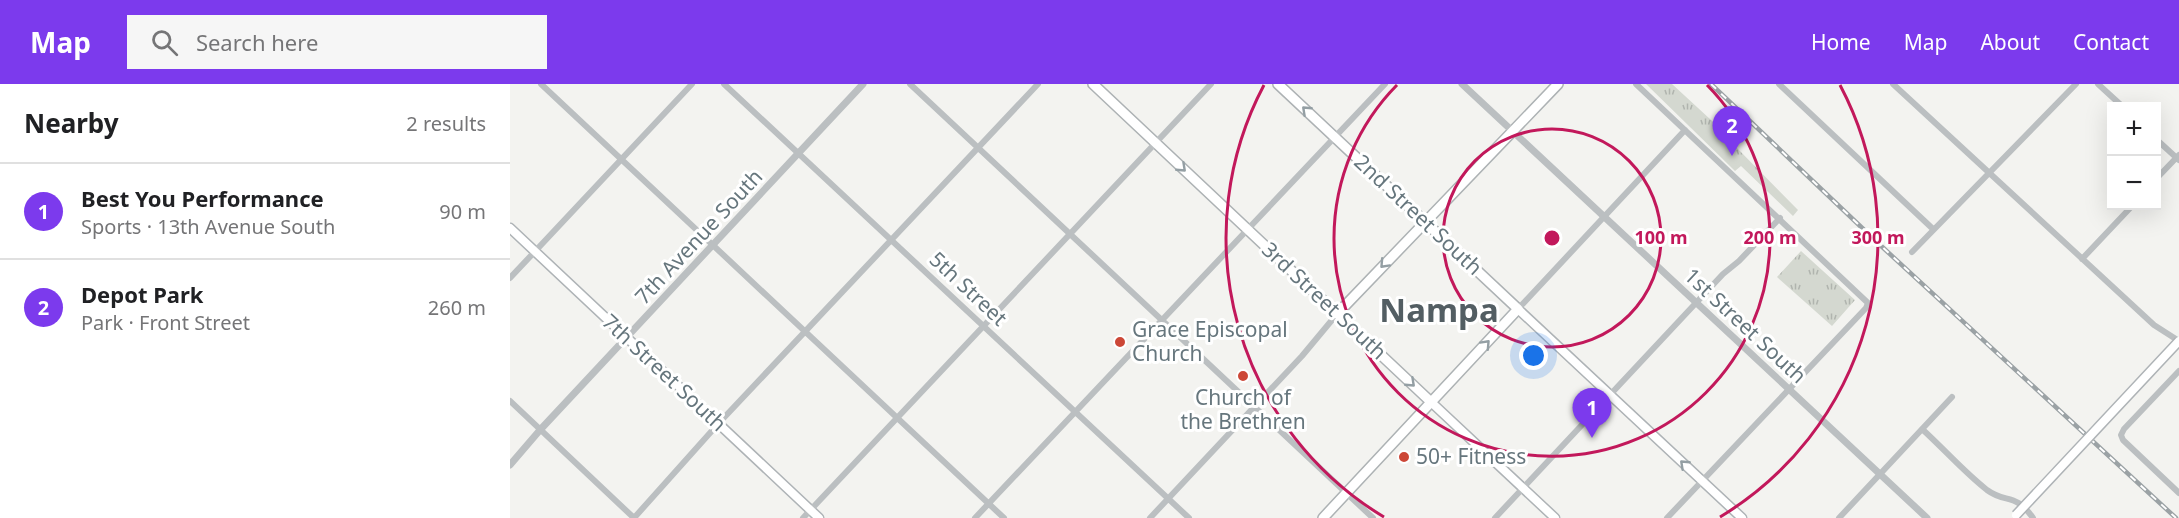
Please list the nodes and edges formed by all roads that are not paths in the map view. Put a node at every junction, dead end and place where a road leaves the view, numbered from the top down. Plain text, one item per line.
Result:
1 (541, 84) edge
2 (692, 84) edge
3 (724, 84) edge
4 (863, 84) edge
5 (910, 84) edge
6 (1038, 84) edge
7 (1093, 84) edge
8 (1211, 84) edge
9 (1278, 84) edge
10 (1385, 84) edge
11 (1462, 84) edge
12 (1558, 84) edge
13 (1636, 84) edge
14 (1779, 84) edge
15 (1893, 84) edge
16 (1905, 84) edge
17 (2076, 84) edge
18 (2098, 84) edge
19 (1899, 90) junction
20 (2118, 102) edge
21 (1685, 130) junction
22 (1513, 131) junction
23 (1335, 138) junction
24 (1156, 143) junction
25 (2161, 143) edge
26 (978, 148) junction
27 (799, 153) junction
28 (2178, 158) edge
29 (621, 159) junction
30 (1989, 173) junction
31 (2161, 175) edge
32 (2128, 210) edge
33 (1604, 217) junction
34 (1780, 218) junction
35 (1425, 222) junction
36 (510, 228) edge
37 (1934, 229) junction
38 (1248, 230) junction
39 (1069, 234) junction
40 (891, 240) junction
41 (713, 246) junction
42 (536, 251) junction
43 (1912, 252) dead end
44 (2082, 259) junction
45 (510, 278) edge
46 (1696, 303) junction
47 (1518, 309) junction
48 (1337, 314) junction
49 (1162, 321) junction
50 (983, 326) junction
51 (805, 332) junction
52 (627, 338) junction
53 (2179, 341) edge
54 (2179, 371) edge
55 (1788, 389) junction
56 (1610, 395) junction
57 (1952, 397) dead end
58 (510, 401) edge
59 (1431, 402) junction
60 (1254, 406) junction
61 (1075, 412) junction
62 (897, 418) junction
63 (718, 424) junction
64 (1922, 429) junction
65 (540, 430) junction
66 (510, 465) edge
67 (1880, 474) junction
68 (1702, 481) junction
69 (1523, 488) junction
70 (1346, 492) junction
71 (2179, 493) edge
72 (1168, 499) junction
73 (989, 504) junction
74 (810, 510) junction
75 (2014, 517) edge
76 (634, 518) edge
77 (803, 518) edge
78 (819, 518) edge
79 (975, 518) edge
80 (1004, 518) edge
81 (1150, 518) edge
82 (1188, 518) edge
83 (1323, 518) edge
84 (1373, 518) edge
85 (1495, 518) edge
86 (1555, 518) edge
87 (1667, 518) edge
88 (1742, 518) edge
89 (1839, 518) edge
90 (1927, 518) edge
91 (2033, 518) edge

1 - 29 street
2 - 29 street
3 - 27 street, 5th Street
4 - 27 street, 7th Avenue South
5 - 26 street
6 - 26 street
7 - 24 main road, 3rd Street South
8 - 24 street
23 -> 9 main road, 2nd Street South
10 - 23 street
11 - 22 street, 1st Street South
12 - 22 main road
13 - 21 street
14 - 37 street
15 - 19 street
16 - 19 street
17 - 30 street
18 - 20 street
19 - 30 street
21 - 33 street
21 - 34 street
22 - 33 street, 1st Street South
22 - 35 main road
23 - 35 main road, 2nd Street South
23 - 38 street
24 -> 38 main road, 3rd Street South
24 - 39 street
25 - 28 street
26 - 39 street
26 - 40 street
27 - 40 street, 5th Street
27 - 41 street, 7th Avenue South
28 - 31 street
29 - 41 street
29 - 42 street
30 - 37 street
30 - 44 street
32 - 44 street
33 - 46 street, 1st Street South
33 - 47 street
34 - 46 street
34 - 55 street
35 - 47 main road, 2nd Street South
35 -> 48 main road
36 - 42 main road, 7th Street South
37 - 43 street
38 - 48 main road, 3rd Street South
38 - 49 street
39 - 49 street
39 - 50 street
40 - 50 street, 5th Street
40 - 51 street
41 - 51 street
41 - 52 street, 7th Avenue South
42 - 45 street
42 - 52 main road, 7th Street South
44 - 53 street
46 - 55 street, 1st Street South
46 - 56 street
47 - 56 main road, 2nd Street South
59 -> 47 main road
48 -> 59 main road, 3rd Street South
48 - 60 street
49 - 60 street
49 - 61 street
50 - 61 street, 5th Street
50 - 62 street
51 - 62 street
51 - 63 street
52 - 63 main road, 7th Street South
52 - 65 street, 7th Avenue South
53 - 75 main road, bridge
54 - 71 street
55 - 67 street, 1st Street South
55 - 68 street
68 -> 56 main road, 2nd Street South
56 - 69 street
57 - 64 street
58 - 65 street
59 - 69 main road, 3rd Street South
59 - 70 main road
60 - 70 street
60 - 72 street
61 - 72 street, 5th Street
61 - 73 street
62 - 73 street
62 - 74 street
63 - 74 main road, 7th Street South
63 - 76 street
64 - 67 street
64 - 91 street
65 - 66 street, 7th Avenue South
65 - 76 street
67 - 89 street
67 - 90 street, 1st Street South
68 - 87 street
68 - 88 main road, 2nd Street South
69 - 85 street
69 - 86 main road, 3rd Street South
70 - 83 main road
70 - 84 street
72 - 81 street
72 - 82 street, 5th Street
73 - 79 street
73 - 80 street
74 - 77 street
74 - 78 main road, 7th Street South

